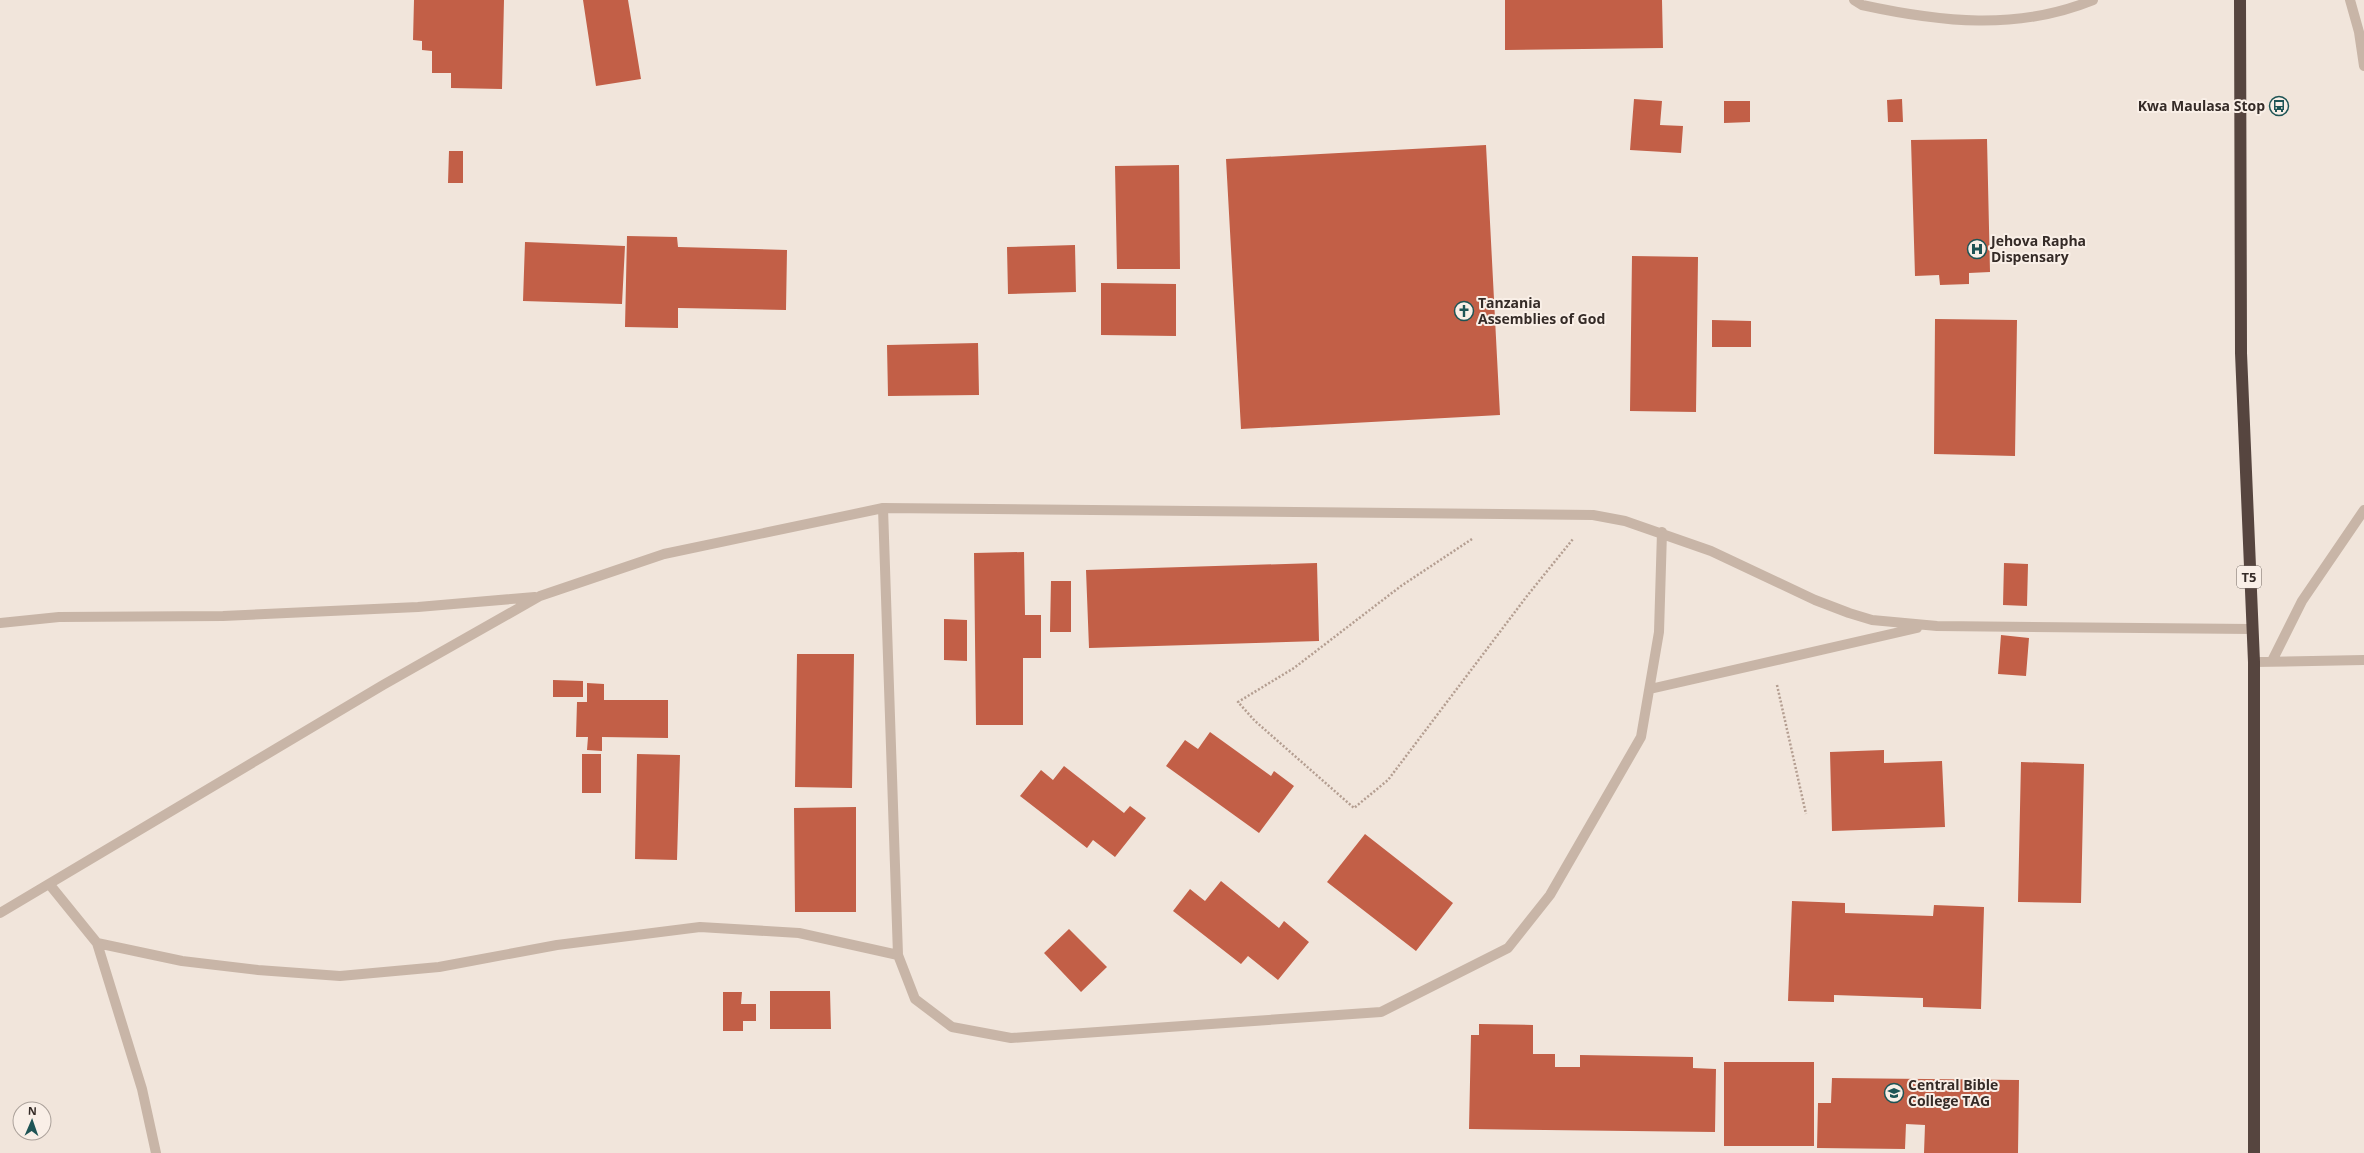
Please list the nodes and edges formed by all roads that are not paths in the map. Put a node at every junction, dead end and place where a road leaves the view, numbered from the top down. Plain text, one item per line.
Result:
1 (1854, 0) edge
2 (2093, 0) edge
3 (2240, 0) edge
4 (2350, 0) edge
5 (2364, 66) edge
6 (883, 508) junction
7 (2364, 510) edge
8 (1662, 532) junction
9 (540, 596) junction
10 (0, 623) edge
11 (1929, 625) junction
12 (2251, 629) junction
13 (2364, 660) edge
14 (2272, 661) junction
15 (2254, 662) junction
16 (1650, 689) junction
17 (50, 885) junction
18 (0, 913) edge
19 (97, 944) junction
20 (898, 955) junction
21 (156, 1153) edge
22 (2254, 1153) edge

1 - 2 street
3 - 12 highway, T5
4 - 5 street
6 - 8 street
6 - 9 street
6 - 20 street
7 - 14 street
8 - 11 street
8 - 16 street
9 - 10 street
9 - 17 street
11 - 12 street
11 - 16 street
12 - 15 highway, T5
13 - 14 street
14 - 15 street
15 - 22 highway, T5
16 - 20 street
17 - 18 street
17 - 19 street
19 - 20 street
19 - 21 street

